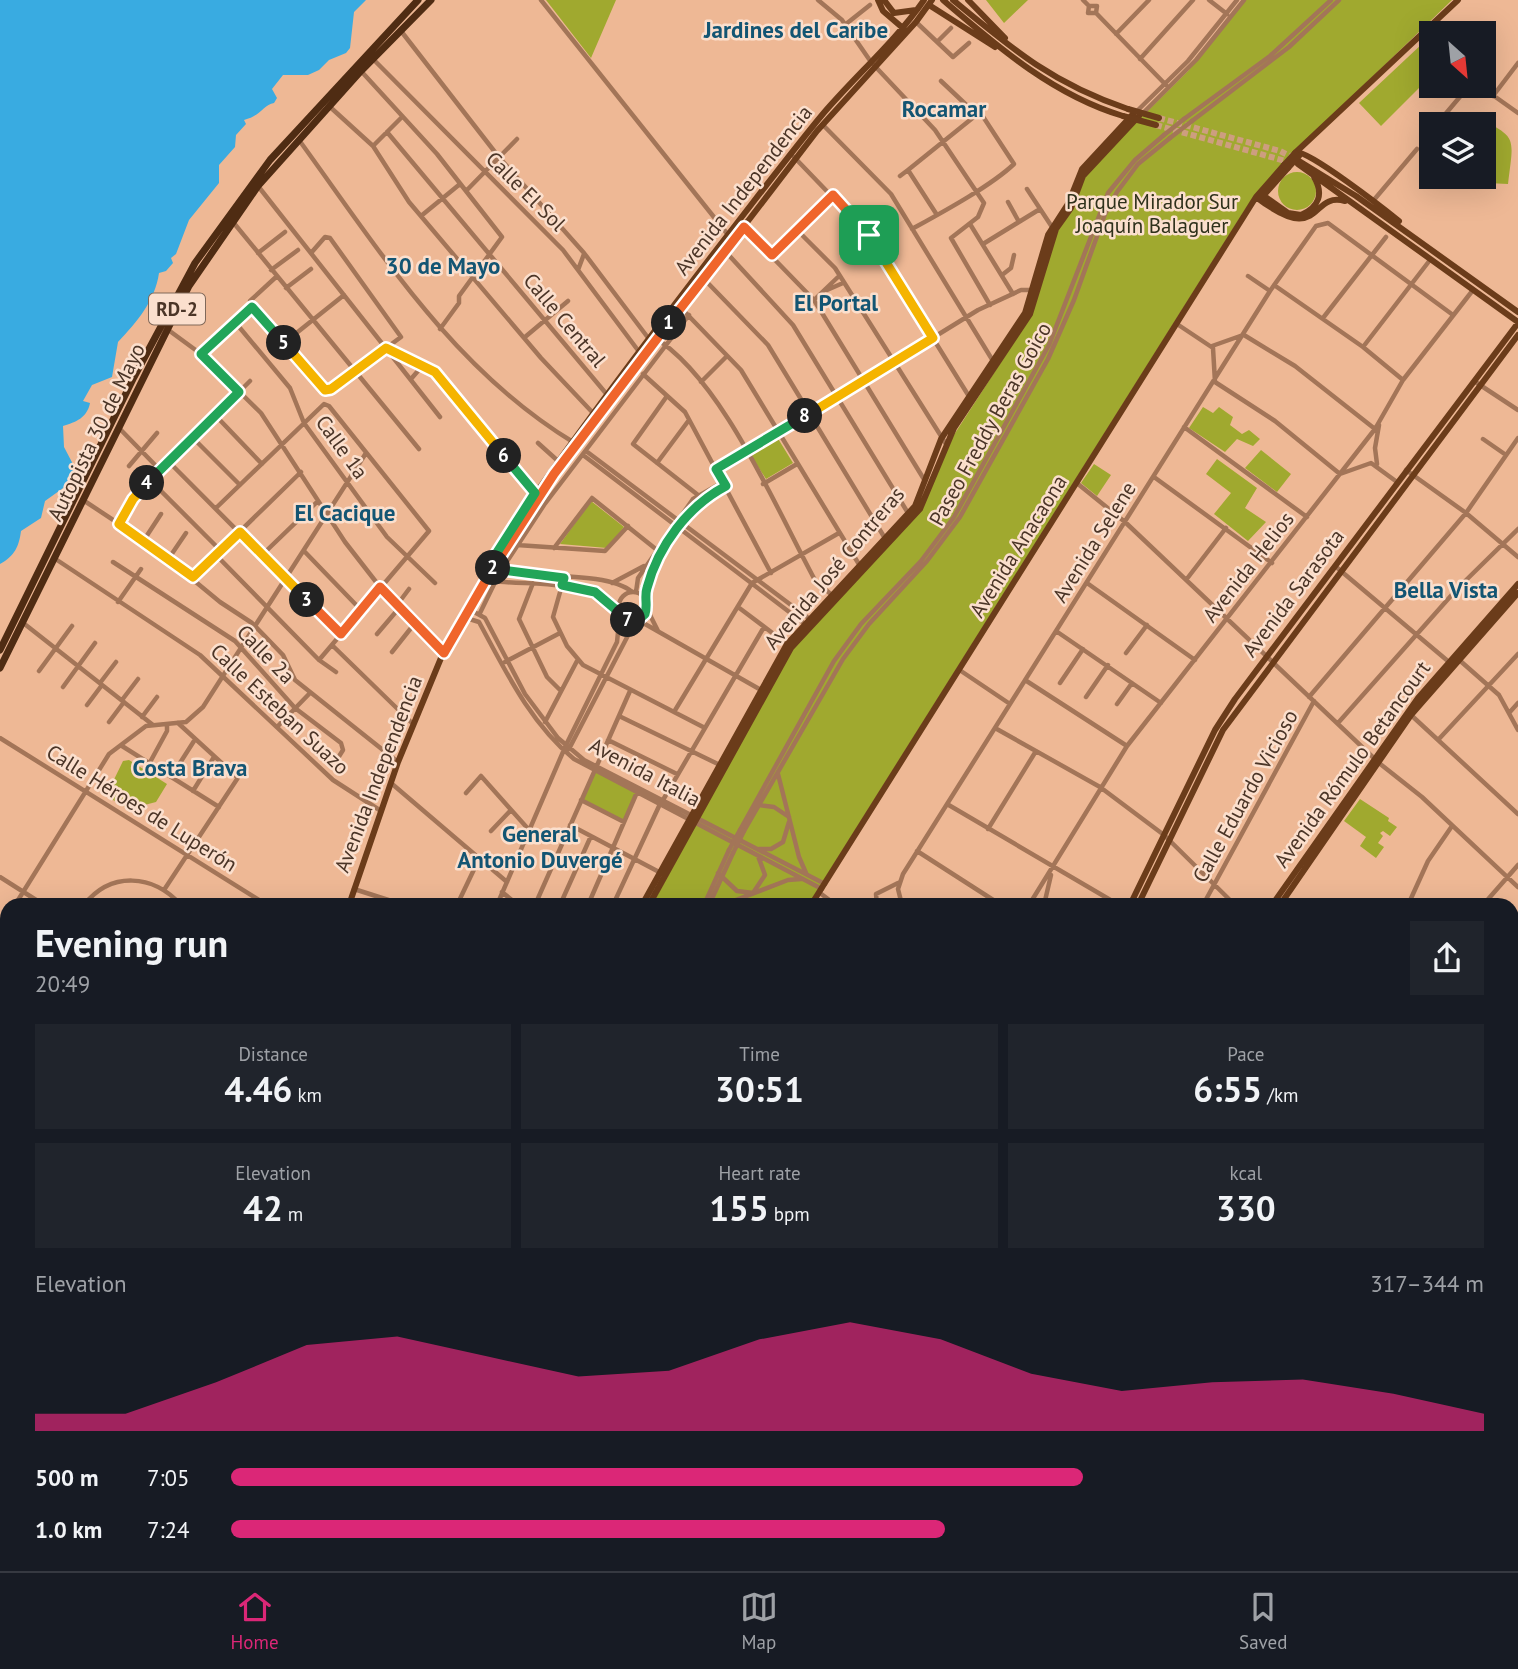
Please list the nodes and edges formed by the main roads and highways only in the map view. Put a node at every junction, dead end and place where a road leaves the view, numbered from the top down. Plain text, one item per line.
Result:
1 (418, 0) edge
2 (431, 0) edge
3 (878, 0) edge
4 (884, 0) edge
5 (942, 0) edge
6 (953, 0) edge
7 (968, 0) edge
8 (1458, 0) edge
9 (928, 2) edge
10 (918, 9) junction
11 (980, 26) junction
12 (906, 29) junction
13 (1023, 61) junction
14 (841, 99) junction
15 (1133, 113) junction
16 (794, 156) junction
17 (1298, 156) junction
18 (1286, 167) junction
19 (1311, 173) junction
20 (1281, 176) junction
21 (1259, 198) junction
22 (1276, 206) junction
23 (1370, 216) junction
24 (731, 238) junction
25 (1427, 246) junction
26 (1422, 254) junction
27 (1460, 270) junction
28 (702, 276) junction
29 (1468, 276) junction
30 (1455, 277) junction
31 (1463, 283) junction
32 (1035, 290) junction
33 (684, 299) junction
34 (1518, 312) edge
35 (1518, 322) edge
36 (164, 327) junction
37 (1518, 335) edge
38 (653, 338) junction
39 (1477, 383) junction
40 (610, 397) junction
41 (970, 397) junction
42 (580, 436) junction
43 (943, 442) junction
44 (566, 454) junction
45 (1409, 472) junction
46 (537, 495) junction
47 (910, 517) junction
48 (887, 541) junction
49 (1338, 568) junction
50 (1518, 584) edge
51 (1518, 593) edge
52 (810, 623) junction
53 (0, 650) edge
54 (1456, 657) junction
55 (1450, 663) junction
56 (0, 668) edge
57 (1377, 760) junction
58 (722, 766) junction
59 (1166, 838) junction
60 (662, 873) junction
61 (351, 898) edge
62 (646, 898) edge
63 (652, 898) edge
64 (816, 898) edge
65 (1134, 898) edge
66 (1141, 898) edge
67 (1277, 898) edge
68 (1285, 898) edge

1 - 36 highway, Autopista 30 de Mayo / RD-2
2 - 36 highway, Autopista 30 de Mayo / RD-2
3 - 12 main road
4 - 10 main road
5 - 11 main road
6 - 11 main road
7 - 13 main road
8 - 17 main road, Avenida Anacaona
9 - 10 main road, Avenida Independencia
9 - 12 main road, Avenida Independencia
9 - 13 main road
10 - 12 main road, Avenida Independencia
11 - 13 main road
12 - 14 main road, Avenida Independencia
13 - 15 main road
13 - 15 main road, bridge
14 - 16 main road, Avenida Independencia
14 - 16 main road, Avenida Independencia
15 - 32 main road, Avenida José Contreras
15 - 32 main road, Avenida José Contreras
16 - 24 main road, Avenida Independencia
17 - 18 main road, Avenida Anacaona, bridge
17 - 19 main road
17 - 25 main road
17 - 25 main road
18 - 20 main road, Avenida Anacaona
18 - 21 main road, Avenida Anacaona
19 - 22 main road
19 - 23 main road
20 - 21 main road, Avenida Anacaona
20 - 22 main road
21 - 22 main road
21 - 23 main road
21 - 64 main road, Avenida Anacaona
23 - 26 main road
24 - 28 main road, Avenida Independencia
24 - 28 main road, Avenida Independencia
25 - 26 main road
25 - 27 main road
26 - 30 main road
27 - 29 main road
27 - 30 main road
28 - 33 main road, Avenida Independencia
29 - 31 main road
29 - 34 main road
30 - 31 main road
31 - 35 main road
32 - 41 main road, Avenida José Contreras
32 - 41 main road, Avenida José Contreras
33 - 38 main road, Avenida Independencia
33 - 38 main road, Avenida Independencia
35 - 39 main road, Avenida Sarasota
36 - 53 highway, Autopista 30 de Mayo / RD-2
36 - 56 highway, Autopista 30 de Mayo / RD-2
37 - 39 main road, Avenida Sarasota
38 - 40 main road, Avenida Independencia
39 - 45 main road, Avenida Sarasota
40 - 42 main road, Avenida Independencia
40 - 42 main road, Avenida Independencia
41 - 43 main road, Avenida José Contreras
42 - 44 main road, Avenida Independencia
42 - 44 main road, Avenida Independencia
43 - 47 main road, Avenida José Contreras
43 - 47 main road, Avenida José Contreras
44 - 46 main road, Avenida Independencia
44 - 46 main road, Avenida Independencia
45 - 49 main road, Avenida Sarasota
45 - 49 main road, Avenida Sarasota
46 - 61 main road, Avenida Independencia
47 - 48 main road, Avenida José Contreras
48 - 52 main road, Avenida José Contreras
48 - 52 main road, Avenida José Contreras
49 - 59 main road, Avenida Sarasota
50 - 54 main road, Avenida Rómulo Betancourt
51 - 54 main road, Avenida Rómulo Betancourt
52 - 58 main road, Avenida José Contreras
52 - 58 main road, Avenida José Contreras
54 - 55 main road, Avenida Rómulo Betancourt
55 - 57 main road, Avenida Rómulo Betancourt
55 - 57 main road, Avenida Rómulo Betancourt
57 - 67 main road, Avenida Rómulo Betancourt
57 - 68 main road, Avenida Rómulo Betancourt
58 - 60 main road, Avenida José Contreras
59 - 65 main road, Avenida Sarasota
59 - 66 main road, Avenida Sarasota
60 - 62 main road, Avenida José Contreras
60 - 63 main road, Avenida José Contreras

